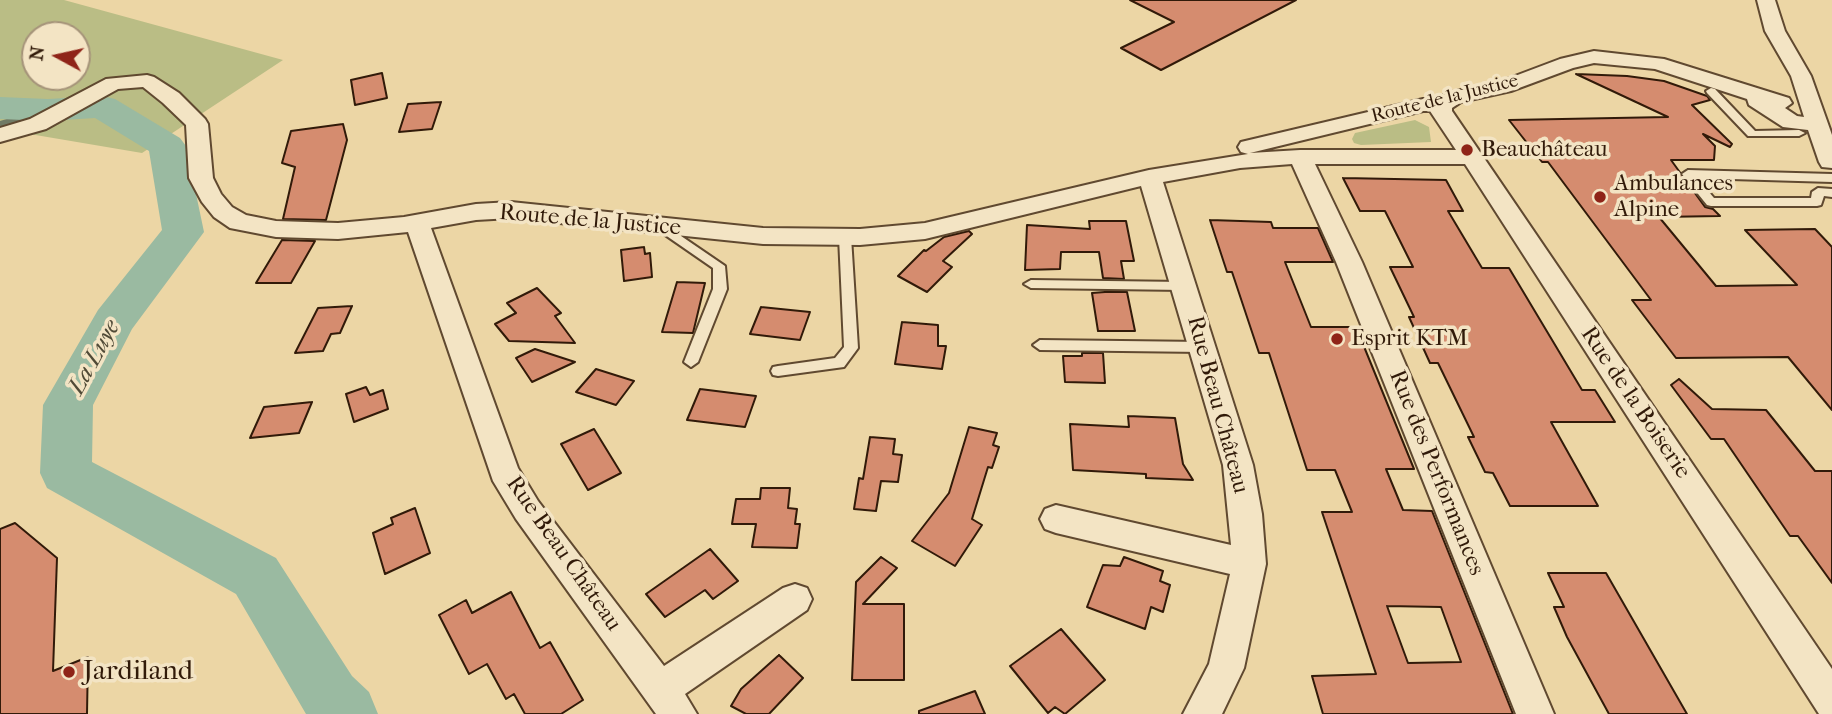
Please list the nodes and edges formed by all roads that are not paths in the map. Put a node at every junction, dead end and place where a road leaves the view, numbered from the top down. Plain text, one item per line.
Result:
1 (1766, 0) edge
2 (1711, 92) dead end
3 (1441, 105) junction
4 (1794, 114) junction
5 (0, 135) edge
6 (1307, 149) junction
7 (1471, 157) junction
8 (1831, 168) edge
9 (1149, 177) junction
10 (1791, 177) junction
11 (1832, 193) edge
12 (1817, 202) junction
13 (417, 223) junction
14 (662, 227) junction
15 (845, 237) junction
16 (1031, 284) dead end
17 (1184, 286) junction
18 (1040, 345) dead end
19 (1203, 347) junction
20 (691, 362) dead end
21 (778, 371) dead end
22 (1056, 519) dead end
23 (1249, 564) junction
24 (794, 599) dead end
25 (1832, 701) edge
26 (670, 702) edge
27 (1202, 714) edge
28 (1535, 714) edge

1 - 4 street
2 - 4 lane
3 - 4 street, Route de la Justice
3 - 6 street, Route de la Justice
3 - 7 street, Rue de la Boiserie
4 - 8 street
5 - 13 street, Route de la Justice
6 - 7 street, Route de la Justice
6 - 9 street, Route de la Justice
6 - 28 street, Rue des Performances
7 - 25 street, Rue de la Boiserie
8 - 10 lane
9 - 15 street, Route de la Justice
9 - 17 street, Rue Beau Château
10 - 12 lane
10 - 12 lane
11 - 12 lane
13 - 14 street, Route de la Justice
13 - 26 street, Rue Beau Château
14 - 15 street, Route de la Justice
14 - 20 lane
15 - 21 lane
16 - 17 lane
17 - 19 street, Rue Beau Château
18 - 19 lane
19 - 23 street, Rue Beau Château
22 - 23 street
23 - 27 street, Rue Beau Château
24 - 26 street

